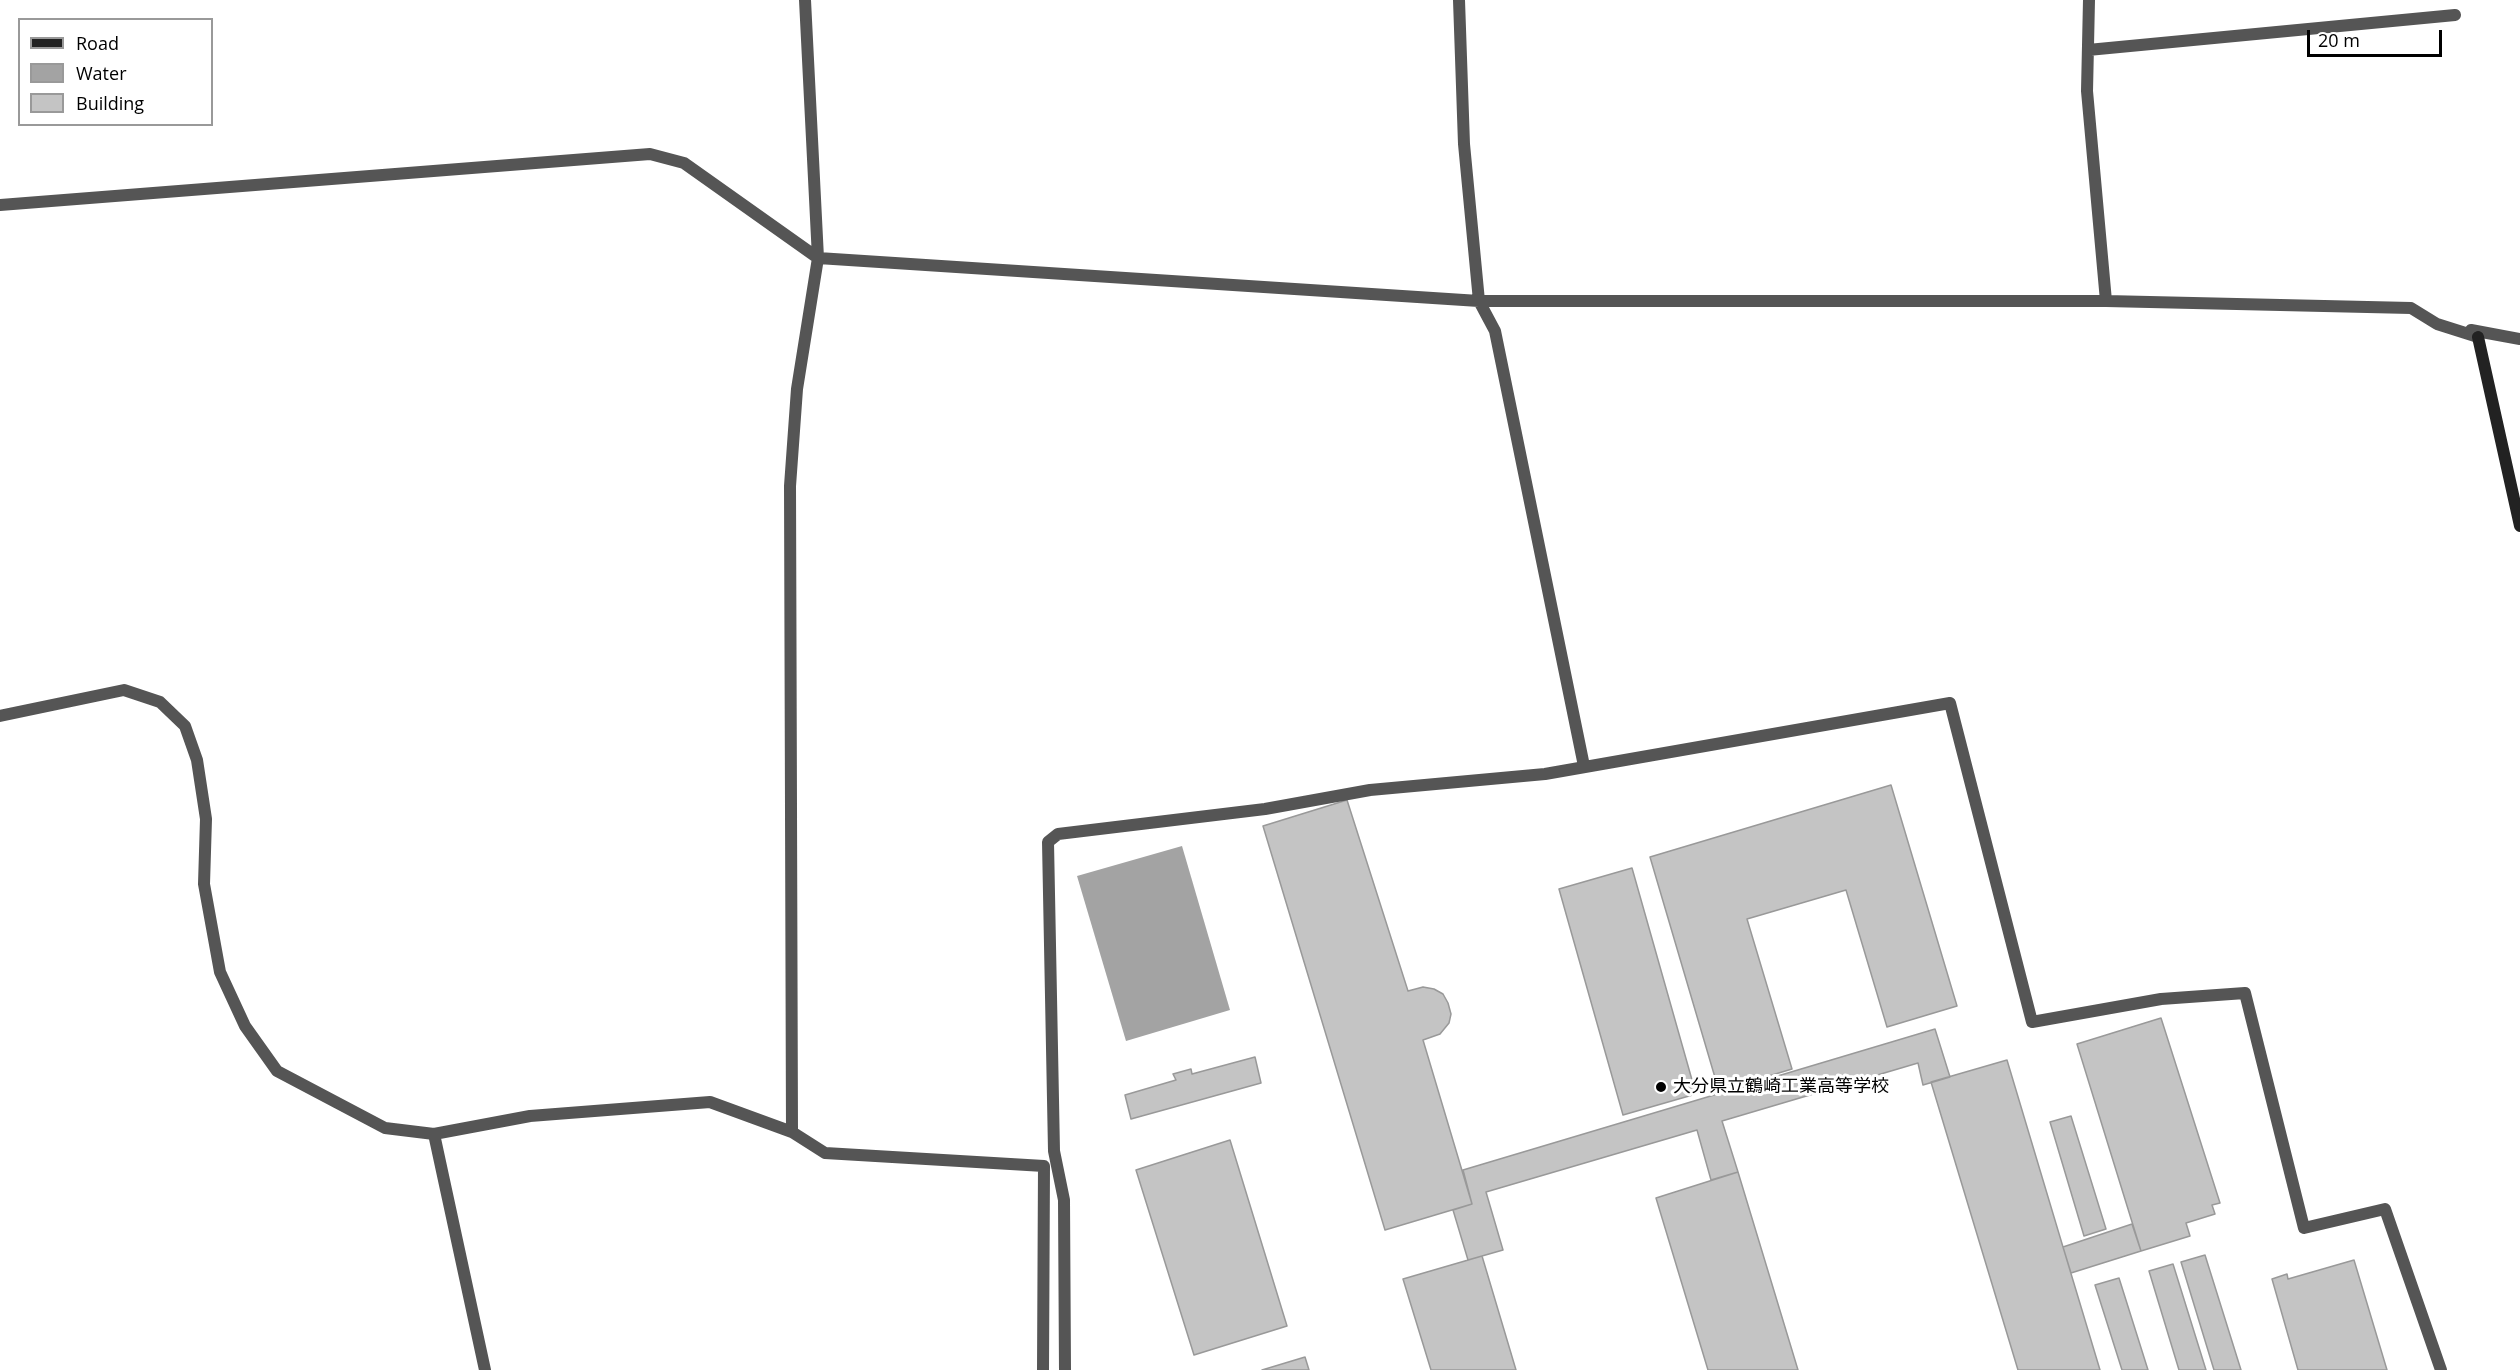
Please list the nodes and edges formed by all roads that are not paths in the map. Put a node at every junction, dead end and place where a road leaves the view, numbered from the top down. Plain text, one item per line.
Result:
1 (805, 0) edge
2 (1459, 0) edge
3 (2089, 0) edge
4 (2455, 15) dead end
5 (2088, 50) junction
6 (0, 204) edge
7 (818, 258) junction
8 (1479, 301) junction
9 (2106, 301) junction
10 (2437, 324) junction
11 (2520, 339) edge
12 (2520, 526) edge
13 (0, 716) edge
14 (1584, 766) junction
15 (792, 1132) junction
16 (434, 1134) junction
17 (485, 1370) edge
18 (1043, 1370) edge
19 (1065, 1370) edge
20 (2440, 1370) edge

1 - 7 street
2 - 8 street
3 - 5 street
4 - 5 street
5 - 9 street
6 - 7 street
7 - 8 street
7 - 15 street
8 - 9 street
8 - 14 street
9 - 10 street
10 - 11 street
10 - 12 street
13 - 16 street
14 - 19 street
14 - 20 street
15 - 16 street
15 - 18 street
16 - 17 street

